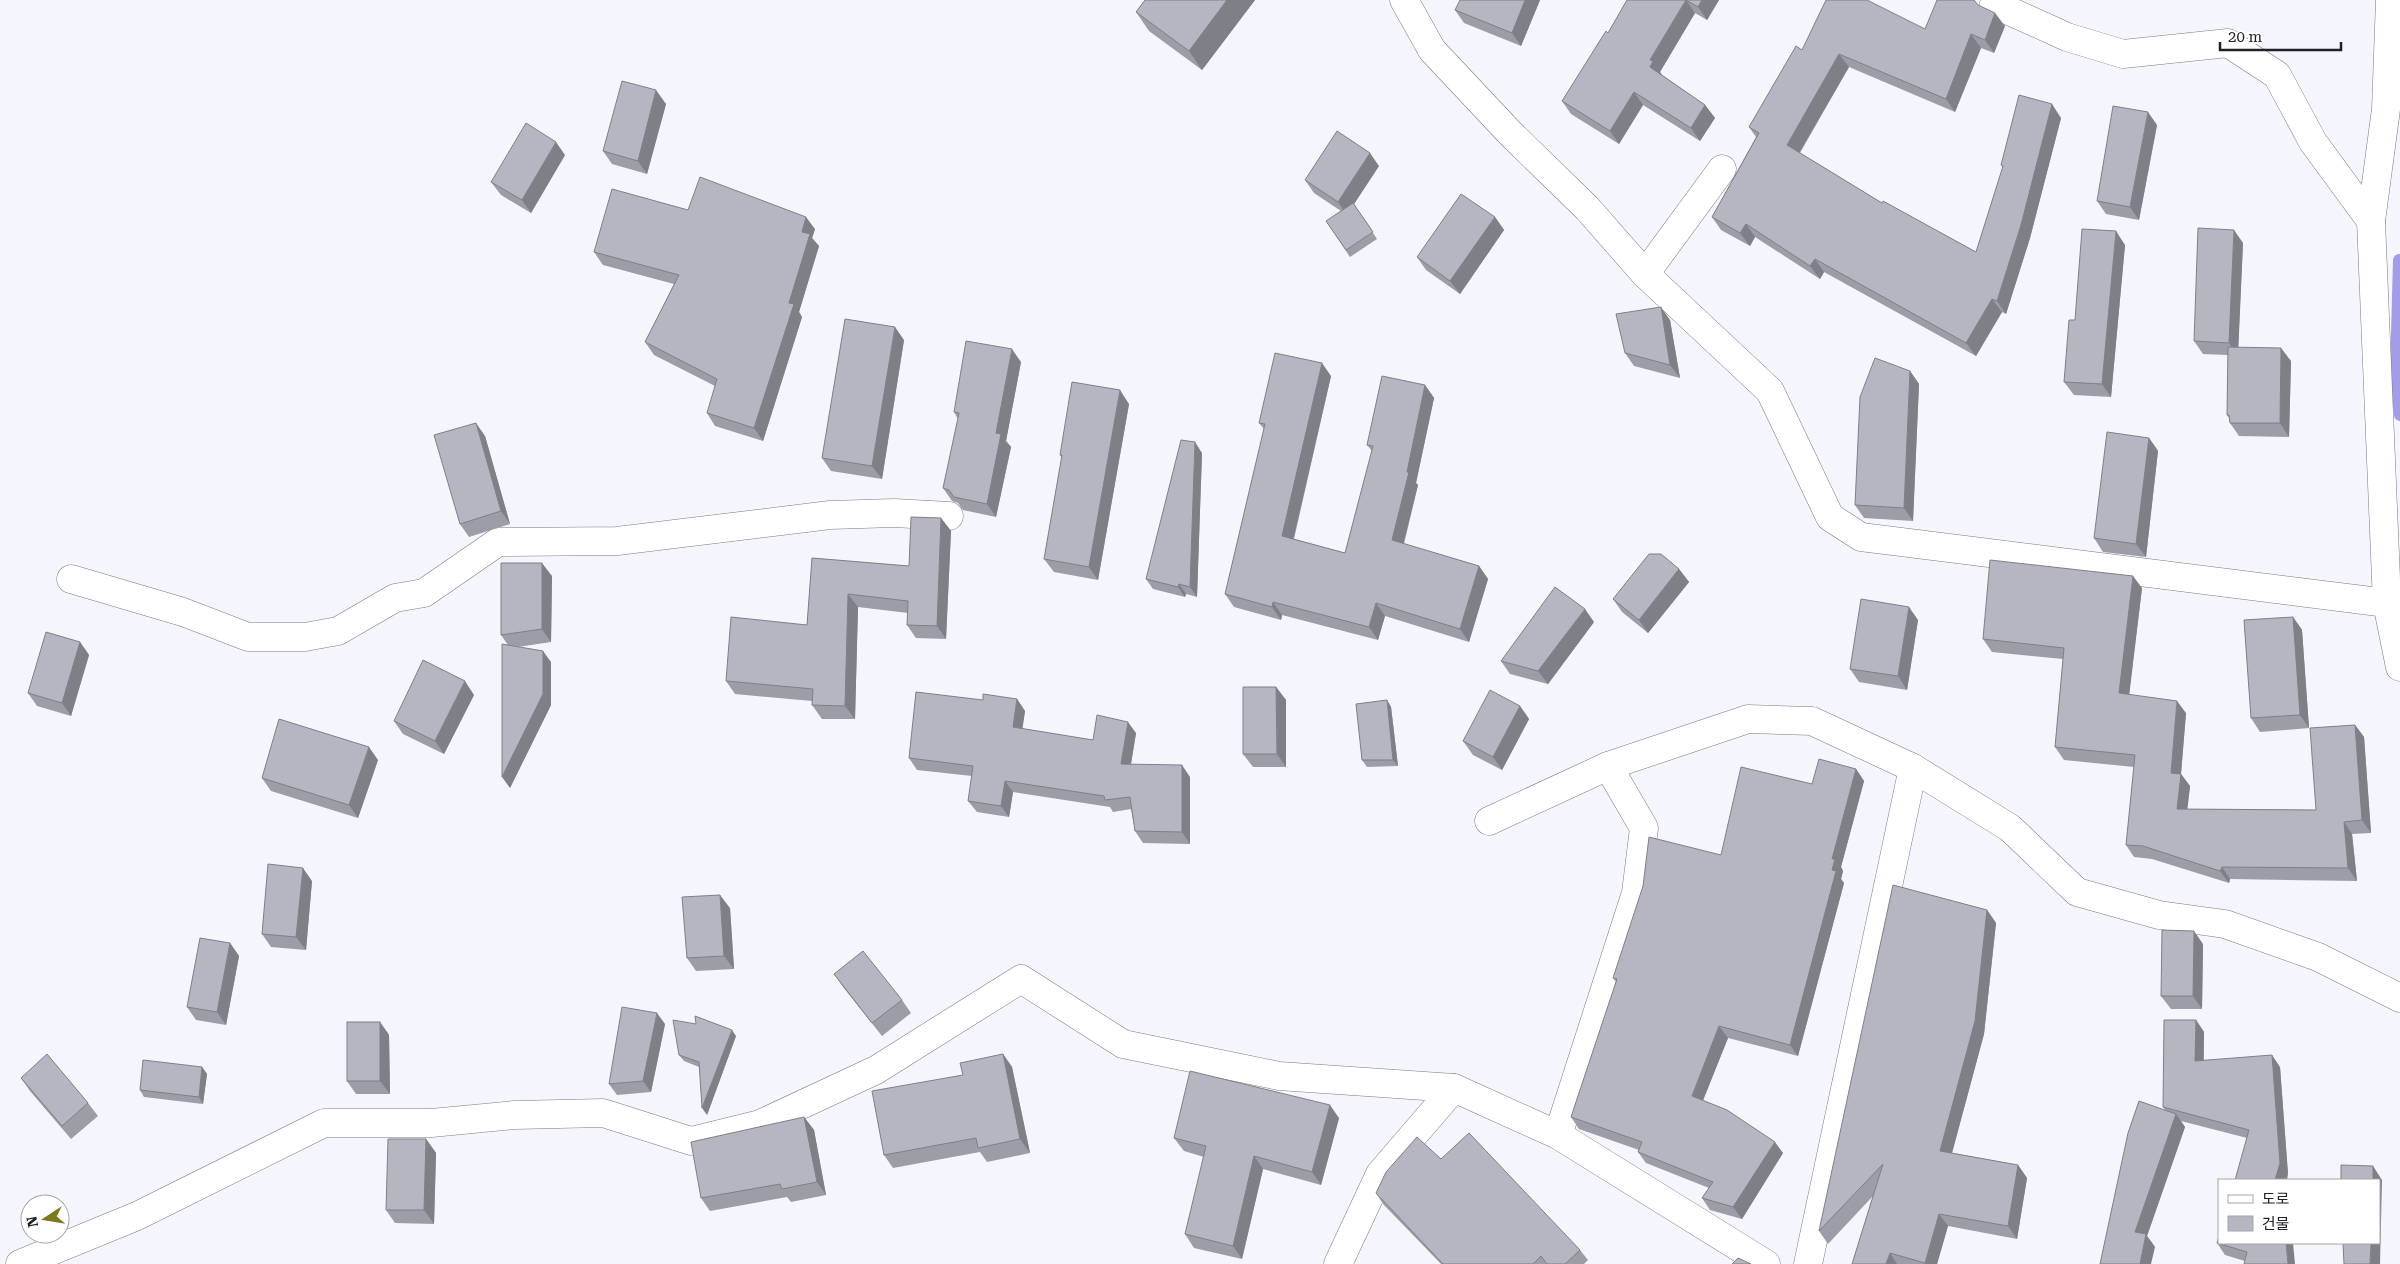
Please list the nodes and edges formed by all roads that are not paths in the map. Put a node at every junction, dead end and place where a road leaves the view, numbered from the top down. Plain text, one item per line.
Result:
1 (1404, 0) edge
2 (2390, 0) edge
3 (1994, 4) dead end
4 (2394, 42) edge
5 (1722, 169) dead end
6 (2371, 221) junction
7 (1644, 274) junction
8 (949, 516) dead end
9 (71, 579) dead end
10 (2387, 603) junction
11 (2400, 667) edge
12 (1608, 766) junction
13 (1913, 768) junction
14 (1489, 821) dead end
15 (2400, 998) edge
16 (1454, 1088) junction
17 (1558, 1135) junction
18 (20, 1264) edge
19 (1338, 1264) edge
20 (1766, 1264) edge
21 (1808, 1264) edge

1 - 7 street
2 - 4 street
3 - 6 street
4 - 6 street
5 - 7 street
6 - 10 street
7 - 10 street
8 - 9 street
10 - 11 street
12 - 13 street
12 - 14 street
12 - 17 street
13 - 15 street
13 - 21 street
16 - 17 street
16 - 18 street
16 - 19 street
17 - 20 street

